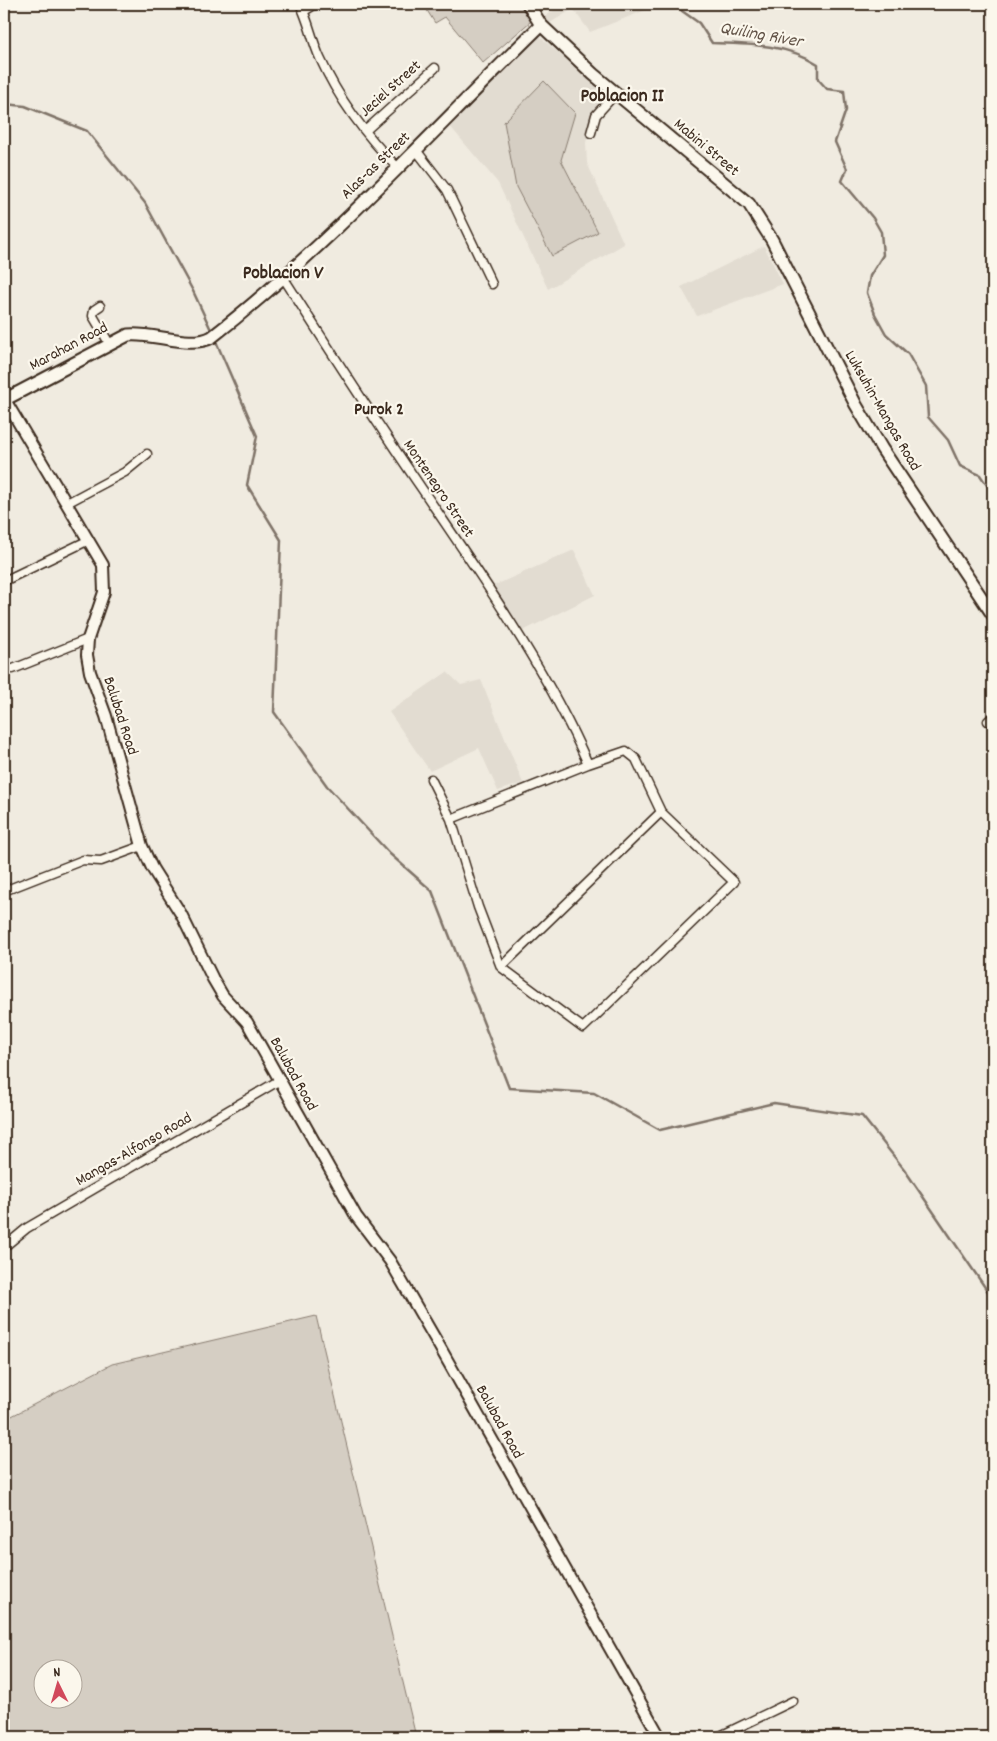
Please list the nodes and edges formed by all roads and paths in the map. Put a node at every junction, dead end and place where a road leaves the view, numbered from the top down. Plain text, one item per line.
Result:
1 (316, 4) edge
2 (528, 4) edge
3 (302, 7) edge
4 (541, 25) junction
5 (435, 68) dead end
6 (616, 93) junction
7 (365, 131) junction
8 (591, 132) dead end
9 (416, 150) junction
10 (398, 168) junction
11 (772, 240) joint
12 (284, 277) junction
13 (492, 284) dead end
14 (100, 306) dead end
15 (212, 336) joint
16 (109, 343) junction
17 (4, 400) edge
18 (147, 454) dead end
19 (67, 503) junction
20 (89, 540) junction
21 (4, 581) edge
22 (993, 615) edge
23 (88, 639) junction
24 (13, 669) dead end
25 (588, 764) junction
26 (431, 779) dead end
27 (662, 812) junction
28 (451, 819) junction
29 (142, 846) junction
30 (9, 889) dead end
31 (501, 967) junction
32 (280, 1080) junction
33 (4, 1247) edge
34 (792, 1701) dead end
35 (660, 1737) edge
36 (718, 1737) edge

1 - 3 street
2 - 4 main road, Mabini Street
3 - 7 street
4 - 6 main road, Mabini Street
4 - 9 main road, Alas-as Street
5 - 7 street, Jeciel Street
6 - 8 street
6 - 11 main road, Mabini Street
7 - 10 street
9 - 10 main road, Alas-as Street
9 - 13 street
10 - 12 main road, Alas-as Street
11 - 22 main road, Luksuhin-Mangas Road
12 - 15 main road, Alas-as Street
12 - 25 street, Montenegro Street
14 - 16 street
15 - 16 main road, Marahan Road
16 - 17 main road, Marahan Road
17 - 19 street, Balubad Road
18 - 19 street
19 - 20 street, Balubad Road
20 - 21 street
20 - 23 street, Balubad Road
23 - 24 street
23 - 29 street, Balubad Road
25 - 27 street
25 - 28 street
26 - 28 street
27 - 31 street
27 - 31 street
28 - 31 street
29 - 30 street
29 - 32 street, Balubad Road
32 - 33 street, Mangas-Alfonso Road
32 - 35 street, Balubad Road
34 - 36 street

